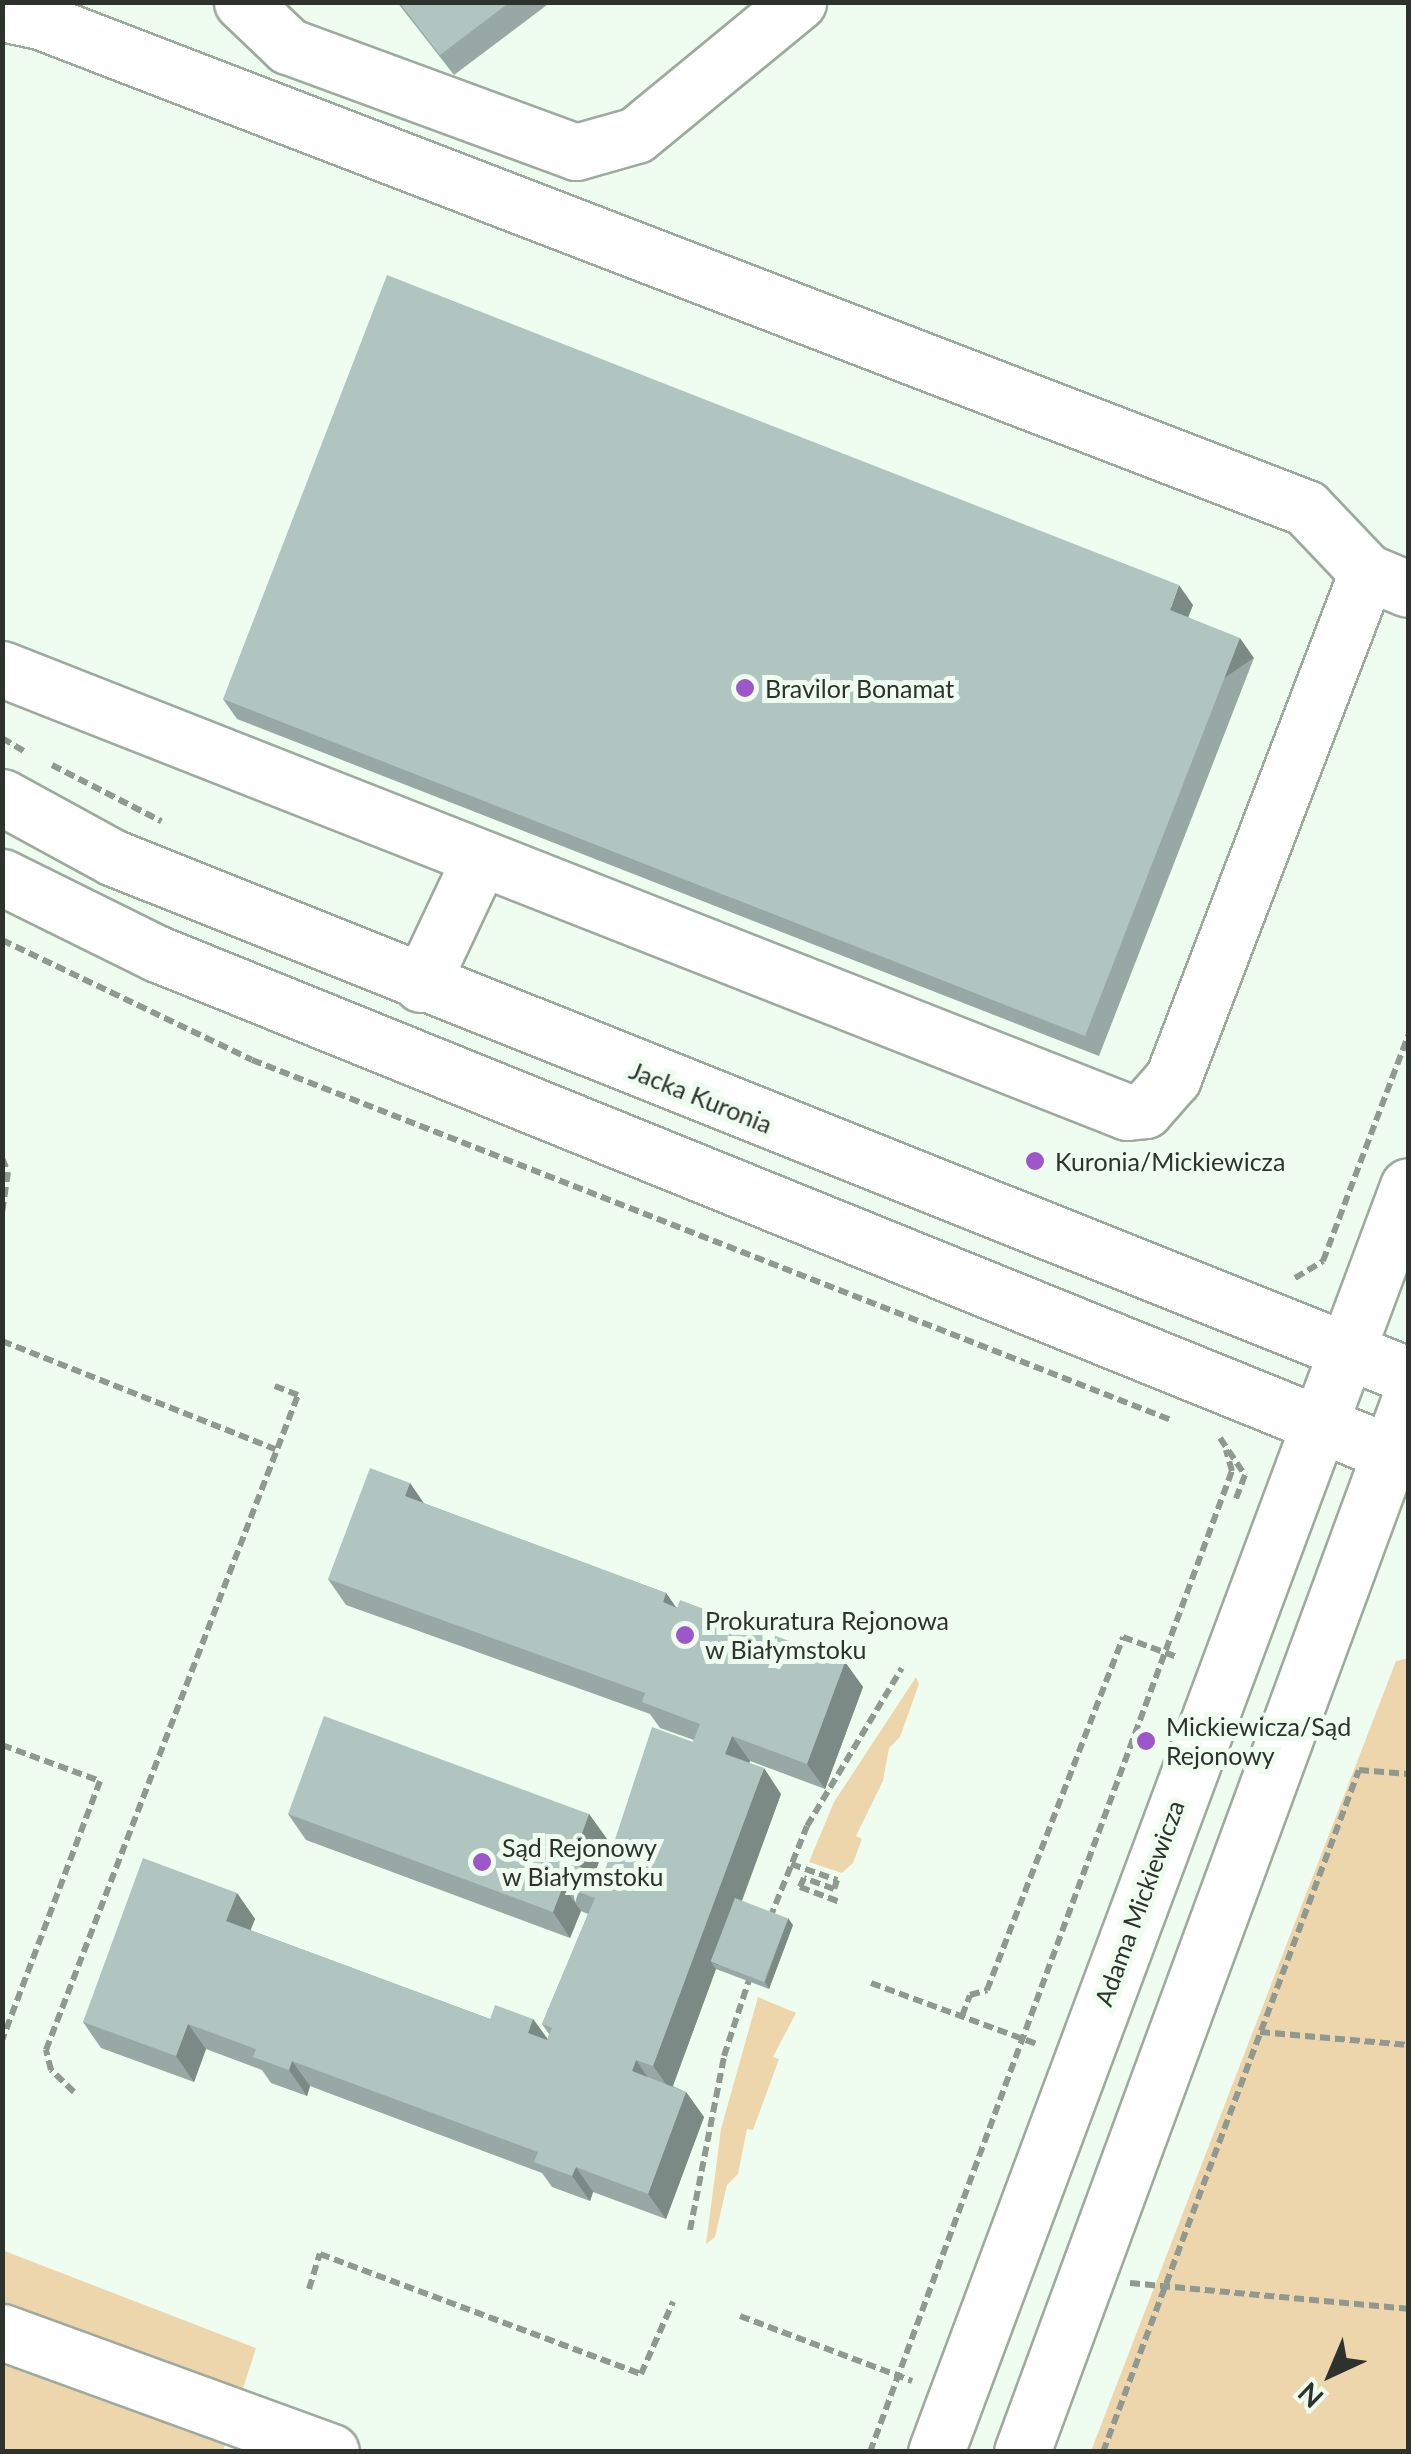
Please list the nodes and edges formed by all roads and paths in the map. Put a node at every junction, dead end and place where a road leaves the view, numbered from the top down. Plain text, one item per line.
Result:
1 (242, 2) edge
2 (798, 2) edge
3 (2, 13) edge
4 (1388, 580) edge
5 (2, 670) edge
6 (2, 797) edge
7 (479, 861) junction
8 (2, 877) edge
9 (2, 940) edge
10 (421, 984) junction
11 (1408, 1036) edge
12 (395, 1052) junction
13 (2, 1158) edge
14 (1408, 1186) edge
15 (2, 1213) edge
16 (1276, 1320) junction
17 (2, 1341) edge
18 (1345, 1348) junction
19 (1408, 1375) edge
20 (274, 1386) dead end
21 (1234, 1415) junction
22 (1317, 1422) junction
23 (1190, 1427) dead end
24 (1206, 1433) dead end
25 (1403, 1439) edge
26 (275, 1449) junction
27 (1231, 1512) dead end
28 (1210, 1640) junction
29 (1162, 1651) junction
30 (1313, 1662) junction
31 (902, 1668) dead end
32 (2, 1745) edge
33 (1408, 1774) edge
34 (790, 1864) junction
35 (840, 1902) dead end
36 (765, 1932) edge
37 (753, 1967) edge
38 (871, 1983) dead end
39 (962, 2016) junction
40 (1260, 2032) junction
41 (1022, 2038) junction
42 (2, 2041) edge
43 (1037, 2044) dead end
44 (1408, 2045) edge
45 (74, 2092) dead end
46 (690, 2230) dead end
47 (309, 2288) dead end
48 (1150, 2288) dead end
49 (1161, 2288) junction
50 (673, 2302) dead end
51 (1408, 2310) edge
52 (740, 2316) dead end
53 (2, 2332) edge
54 (898, 2376) junction
55 (913, 2381) dead end
56 (330, 2452) edge
57 (870, 2452) edge
58 (936, 2452) edge
59 (1022, 2452) edge
60 (1102, 2452) edge

1 - 2 main road
3 - 4 main road
4 - 7 main road
5 - 7 main road
6 - 10 main road, Jacka Kuronia
7 - 10 main road
8 - 12 main road
9 - 23 path
10 - 12 main road
10 - 16 main road, Jacka Kuronia
11 - 16 path
12 - 21 main road
13 - 15 path
14 - 18 main road, Adama Mickiewicza
16 - 18 main road, Jacka Kuronia
17 - 26 path
18 - 19 main road, Jacka Kuronia
18 - 22 main road, Adama Mickiewicza
20 - 26 path
21 - 22 main road
21 - 24 path
21 - 27 path
21 - 29 path
22 - 25 main road
22 - 28 main road, Adama Mickiewicza
25 - 30 main road
26 - 45 path
28 - 29 path
28 - 30 main road
28 - 58 main road, Adama Mickiewicza
29 - 39 path
29 - 41 path
30 - 59 main road
31 - 34 path
32 - 42 path
33 - 40 path
34 - 35 path
34 - 36 path
37 - 46 path
38 - 39 path
39 - 41 path
40 - 44 path
40 - 49 path
41 - 43 path
41 - 54 path
47 - 50 path
48 - 49 path
49 - 51 path
49 - 60 path
52 - 54 path
53 - 56 main road
54 - 55 path
54 - 57 path

